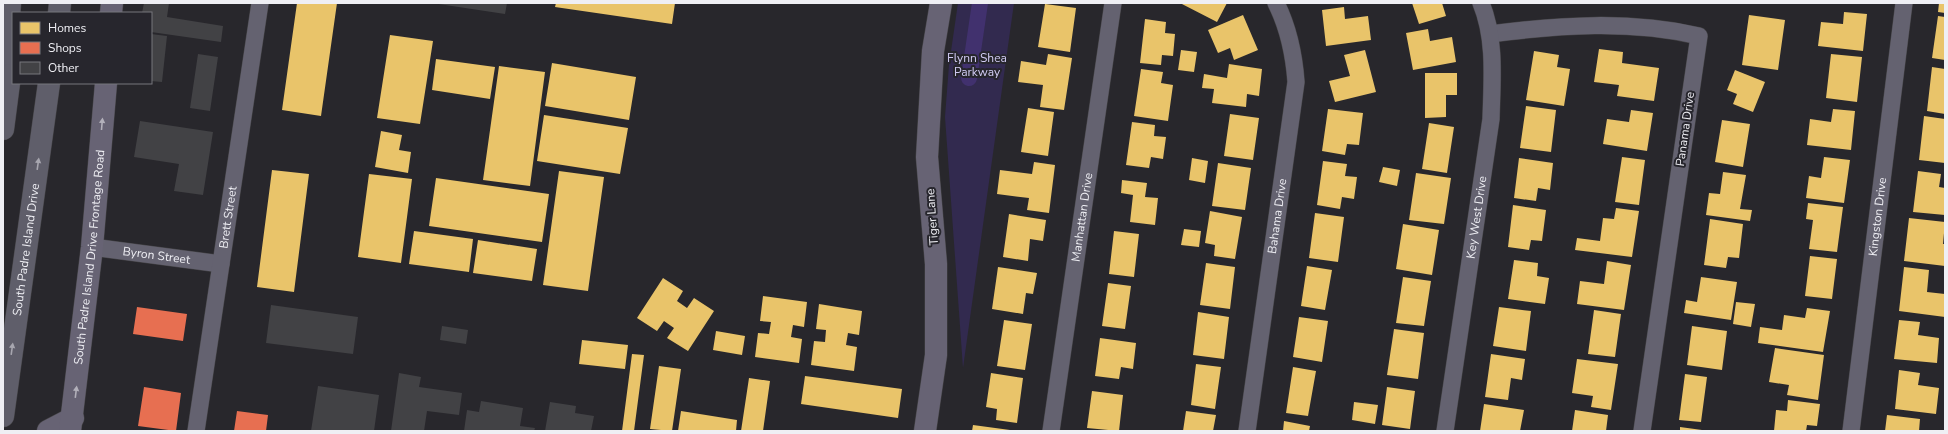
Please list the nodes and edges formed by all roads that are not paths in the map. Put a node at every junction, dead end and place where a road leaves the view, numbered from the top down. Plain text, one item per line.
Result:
1 (10, 3) edge
2 (260, 3) edge
3 (941, 3) edge
4 (1113, 3) edge
5 (1276, 3) edge
6 (1481, 3) edge
7 (1904, 3) edge
8 (1490, 34) junction
9 (12, 60) edge
10 (49, 84) edge
11 (106, 84) edge
12 (3, 90) edge
13 (3, 129) edge
14 (92, 247) junction
15 (221, 264) junction
16 (4, 408) edge
17 (72, 425) edge
18 (48, 431) edge
19 (196, 431) edge
20 (925, 431) edge
21 (1052, 431) edge
22 (1247, 431) edge
23 (1445, 431) edge
24 (1642, 431) edge
25 (1851, 431) edge

1 - 12 highway
2 - 15 street, Brett Street
3 - 20 street, Tiger Lane
4 - 21 street, Manhattan Drive
5 - 22 street, Bahama Drive
6 - 8 street, Key West Drive
7 - 25 street, Kingston Drive
8 - 23 street, Key West Drive
8 - 24 street, Panama Drive
9 - 13 highway
16 -> 10 highway, South Padre Island Drive
14 -> 11 street, South Padre Island Drive Frontage Road
14 - 15 street, Byron Street
17 -> 14 street, South Padre Island Drive Frontage Road
15 - 19 street, Brett Street
17 - 18 street

